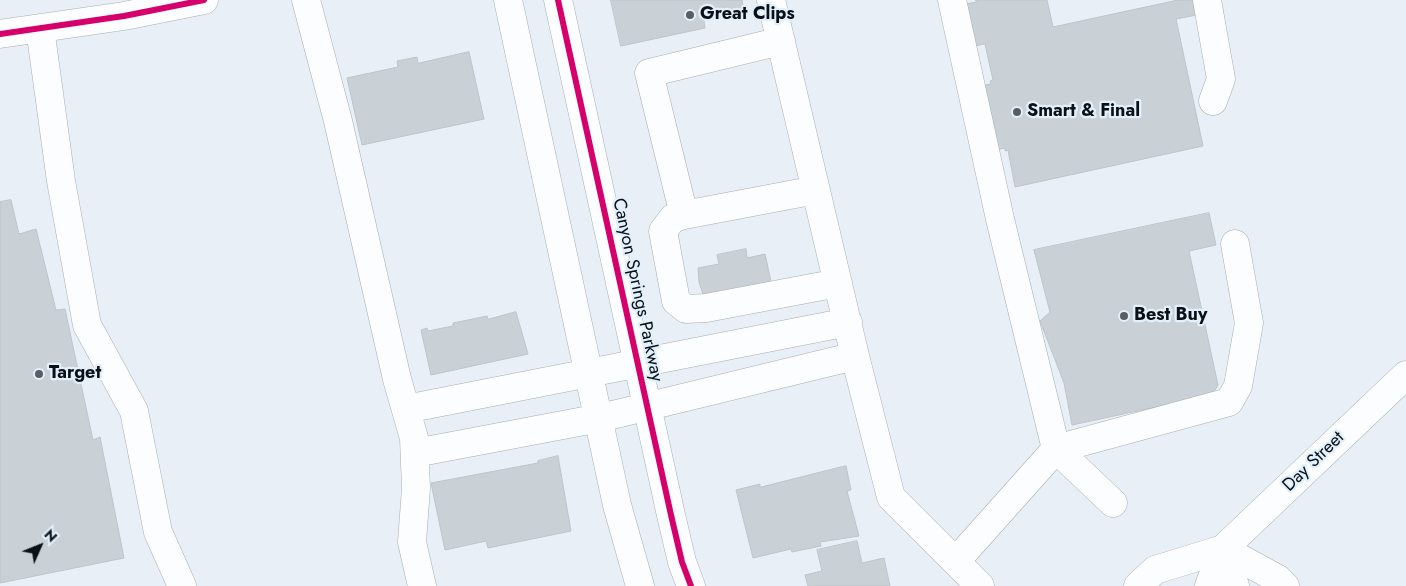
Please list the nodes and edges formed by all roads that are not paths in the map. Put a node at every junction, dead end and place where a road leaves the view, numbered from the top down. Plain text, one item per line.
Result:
1 (204, 0) edge
2 (306, 0) edge
3 (508, 0) edge
4 (558, 0) edge
5 (771, 0) edge
6 (952, 0) edge
7 (1207, 0) edge
8 (40, 28) junction
9 (0, 34) edge
10 (781, 41) junction
11 (1213, 102) dead end
12 (816, 190) junction
13 (684, 215) junction
14 (1235, 244) dead end
15 (838, 282) junction
16 (848, 322) junction
17 (855, 356) junction
18 (637, 364) junction
19 (590, 373) junction
20 (1406, 375) edge
21 (646, 407) junction
22 (406, 408) junction
23 (600, 418) junction
24 (1056, 449) junction
25 (415, 453) junction
26 (1113, 503) dead end
27 (1223, 549) junction
28 (956, 561) junction
29 (182, 586) edge
30 (422, 586) edge
31 (640, 586) edge
32 (691, 586) edge
33 (980, 586) edge
34 (1138, 586) edge
35 (1209, 586) edge
36 (1235, 586) edge
37 (1285, 586) edge

1 - 8 main road
2 - 22 main road
3 - 19 main road
4 - 18 main road, Canyon Springs Parkway
5 - 10 main road
6 - 24 main road
7 - 11 main road
8 - 9 main road
8 - 29 main road
10 - 12 main road
10 - 13 main road
12 - 13 main road
12 - 15 main road
13 - 15 main road
14 - 24 main road
15 - 16 main road
16 - 17 main road
16 - 18 main road
17 - 21 main road
17 - 28 main road
18 - 19 main road
18 - 21 main road, Canyon Springs Parkway
19 - 22 main road
19 - 23 main road
20 - 27 main road, Day Street
21 - 23 main road
21 - 32 main road, Canyon Springs Parkway
22 - 25 main road
23 - 25 main road
23 - 31 main road
24 - 26 main road
24 - 28 main road
25 - 30 main road
27 - 34 main road, Day Street
27 - 35 main road, Day Street
27 - 36 main road
27 - 37 main road
28 - 33 main road

